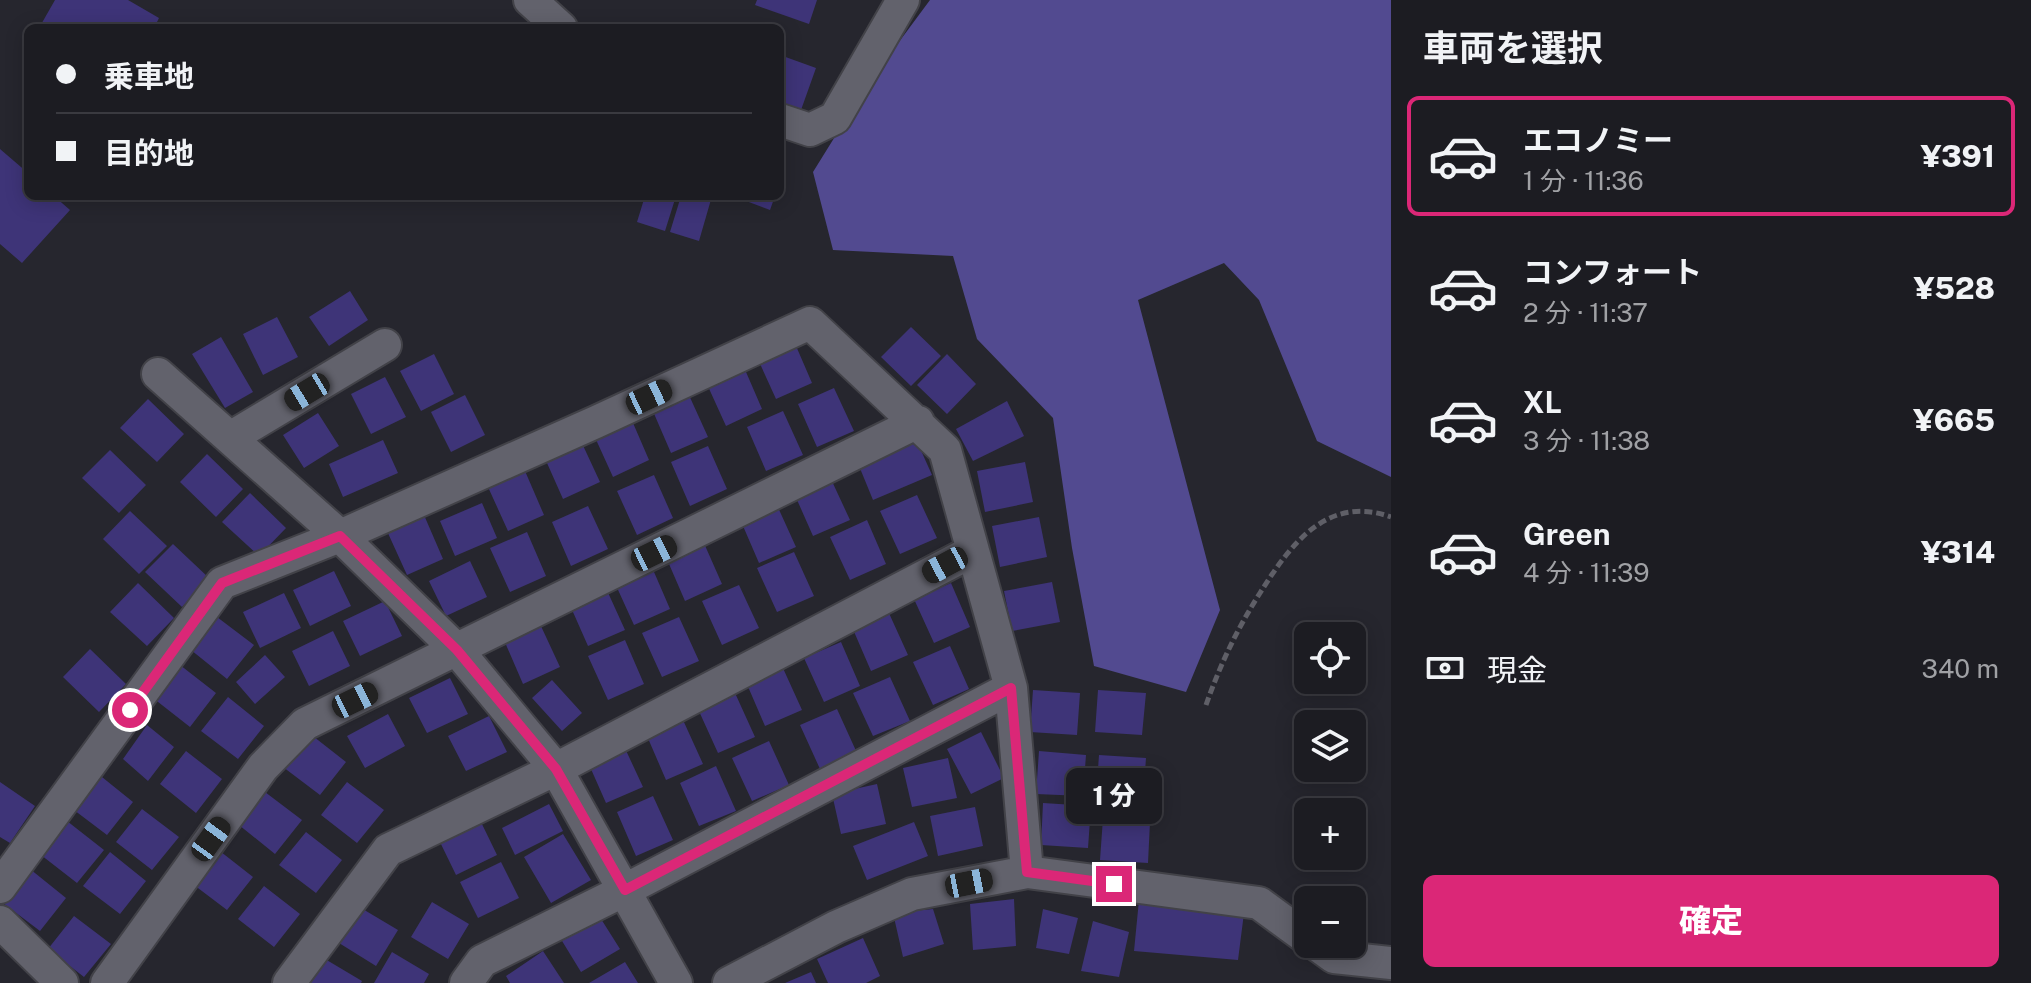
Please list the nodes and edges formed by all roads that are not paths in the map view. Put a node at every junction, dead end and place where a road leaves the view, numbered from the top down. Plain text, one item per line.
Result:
1 (530, 0) edge
2 (903, 0) edge
3 (557, 24) edge
4 (784, 121) edge
5 (385, 345) dead end
6 (158, 374) dead end
7 (918, 422) junction
8 (230, 438) junction
9 (340, 536) junction
10 (973, 551) junction
11 (457, 650) junction
12 (1011, 688) junction
13 (556, 769) junction
14 (1027, 872) junction
15 (0, 887) edge
16 (625, 890) junction
17 (0, 922) edge
18 (1294, 929) edge
19 (1344, 958) edge
20 (1391, 963) edge
21 (62, 983) edge
22 (107, 983) edge
23 (289, 983) edge
24 (466, 983) edge
25 (676, 983) edge
26 (729, 983) edge

1 - 3 street
2 - 4 street
5 - 8 street
6 - 8 street
7 - 9 street
7 - 10 street
7 - 11 street
8 - 9 street
9 - 11 street
9 - 15 street
10 - 12 street
10 - 13 street
11 - 13 street
11 - 22 street
12 - 14 street
12 - 16 street
13 - 16 street
13 - 23 street
14 - 18 street
14 - 26 street
16 - 24 street
16 - 25 street
17 - 21 street
19 - 20 street

